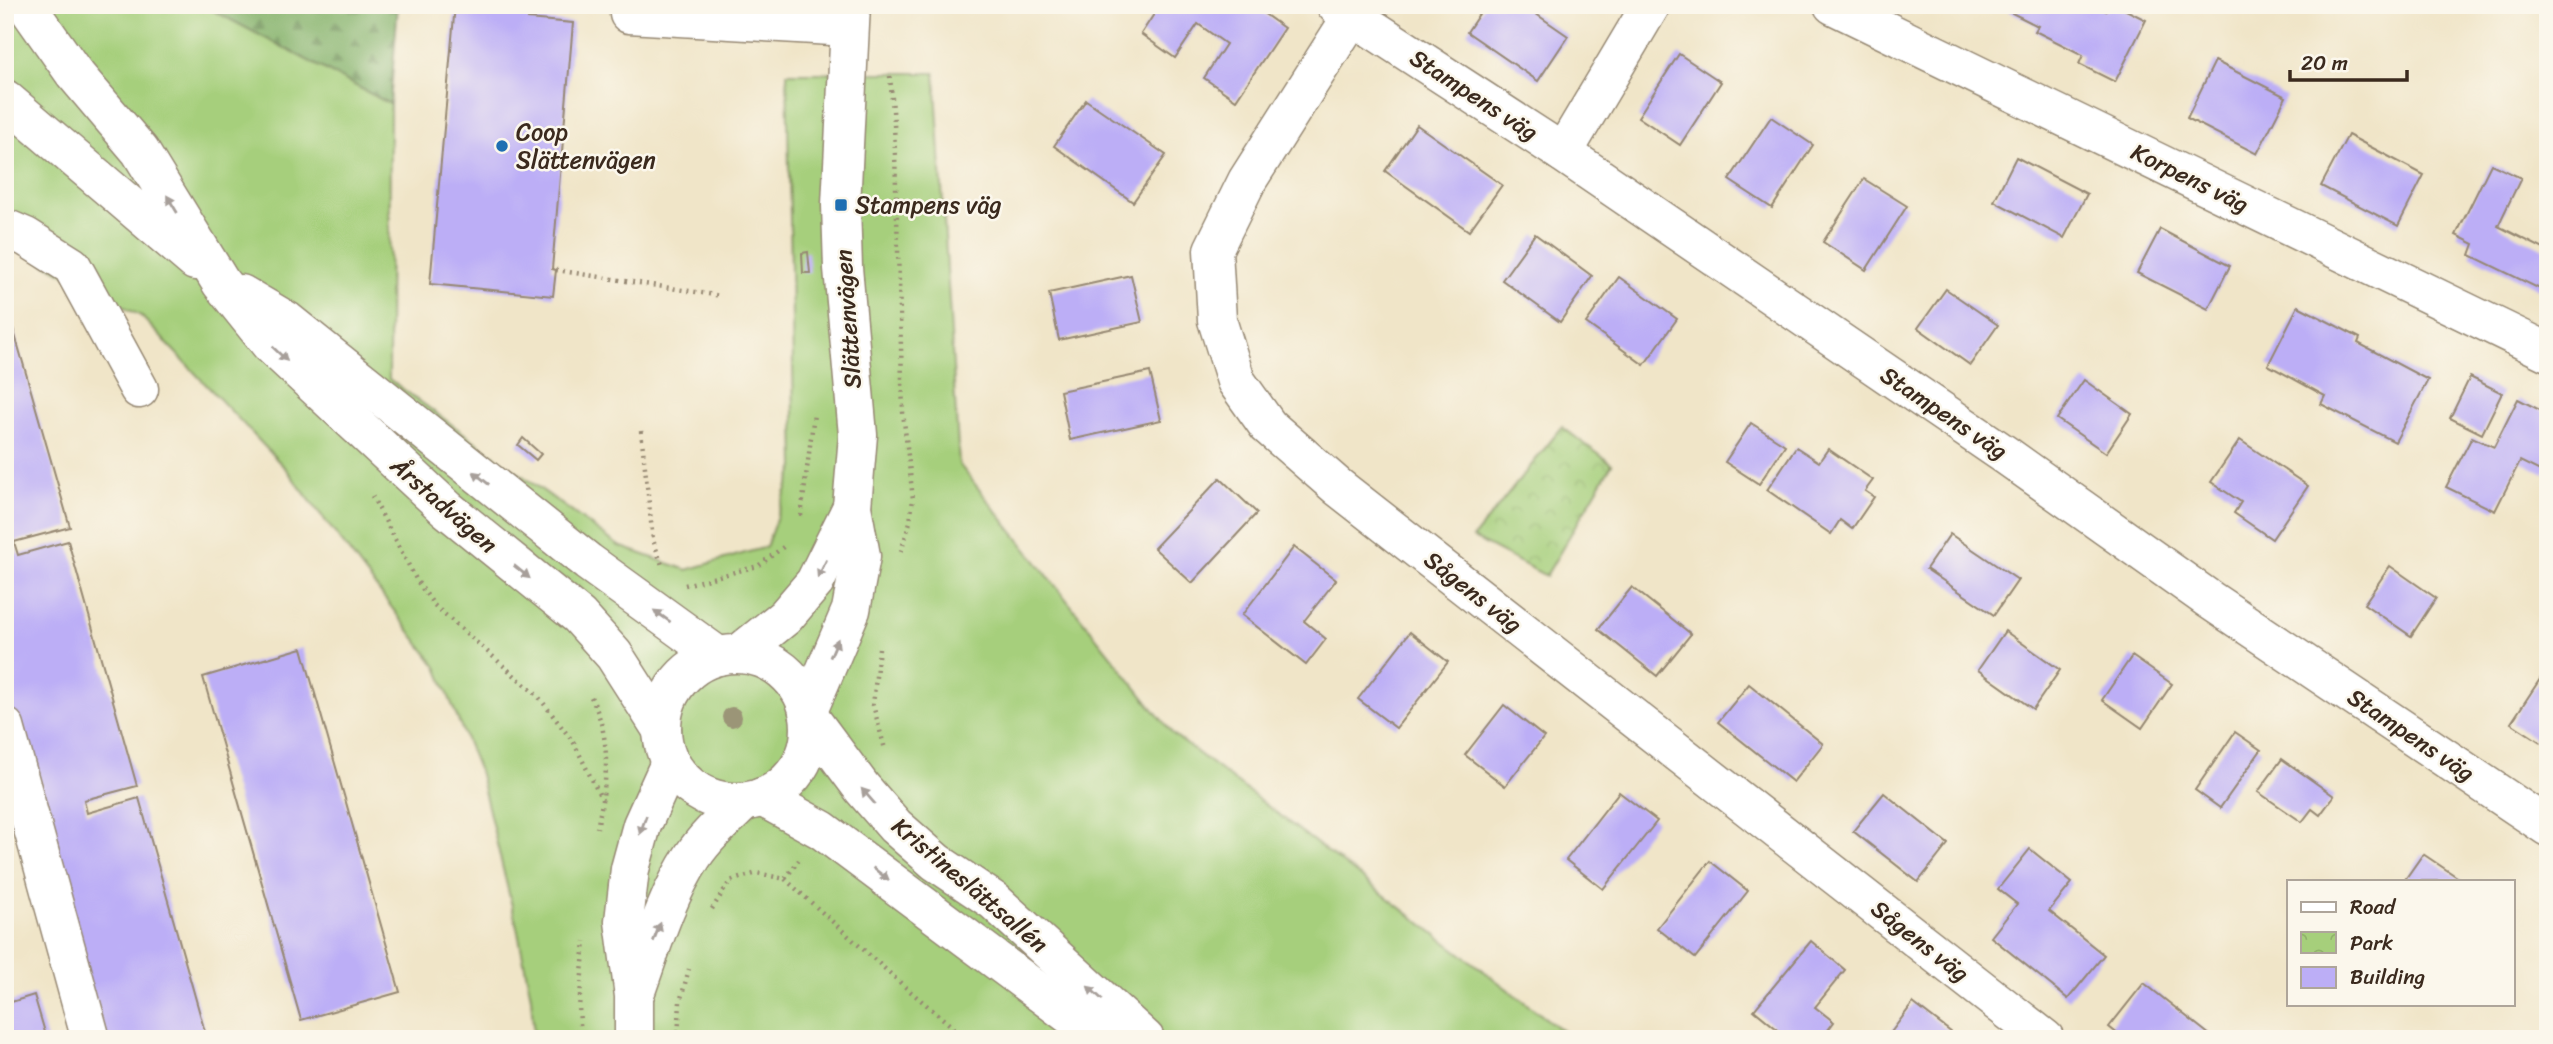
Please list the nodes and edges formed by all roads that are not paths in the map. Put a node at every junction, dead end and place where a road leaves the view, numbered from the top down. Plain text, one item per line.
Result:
1 (26, 5) edge
2 (1651, 5) edge
3 (1833, 5) edge
4 (1344, 11) edge
5 (629, 14) dead end
6 (850, 16) edge
7 (5, 99) edge
8 (1563, 153) junction
9 (5, 228) edge
10 (220, 283) junction
11 (2548, 352) edge
12 (139, 389) dead end
13 (852, 507) junction
14 (729, 655) junction
15 (809, 715) junction
16 (5, 727) edge
17 (666, 746) junction
18 (753, 800) junction
19 (2548, 827) edge
20 (634, 996) junction
21 (90, 1036) dead end
22 (634, 1039) edge
23 (1102, 1039) edge
24 (1145, 1039) edge
25 (2045, 1039) edge

10 -> 1 street
2 - 8 street
3 - 11 street, Korpens väg
4 - 8 street, Stampens väg
4 - 25 street, Sågens väg
5 - 6 street
6 - 13 street, Slättenvägen
7 - 10 street, Årstadvägen
8 - 19 street, Stampens väg
9 - 12 street
14 -> 10 street, Årstadvägen
10 -> 17 street, Årstadvägen
13 -> 14 street, Slättenvägen
15 -> 13 street, Slättenvägen
14 - 15 street
14 - 17 street
15 - 18 street
24 -> 15 street, Kristineslättsallén
16 - 21 street
17 - 18 street
17 -> 20 street
20 -> 18 street
18 -> 23 street, Kristineslättsallén
20 - 22 street

